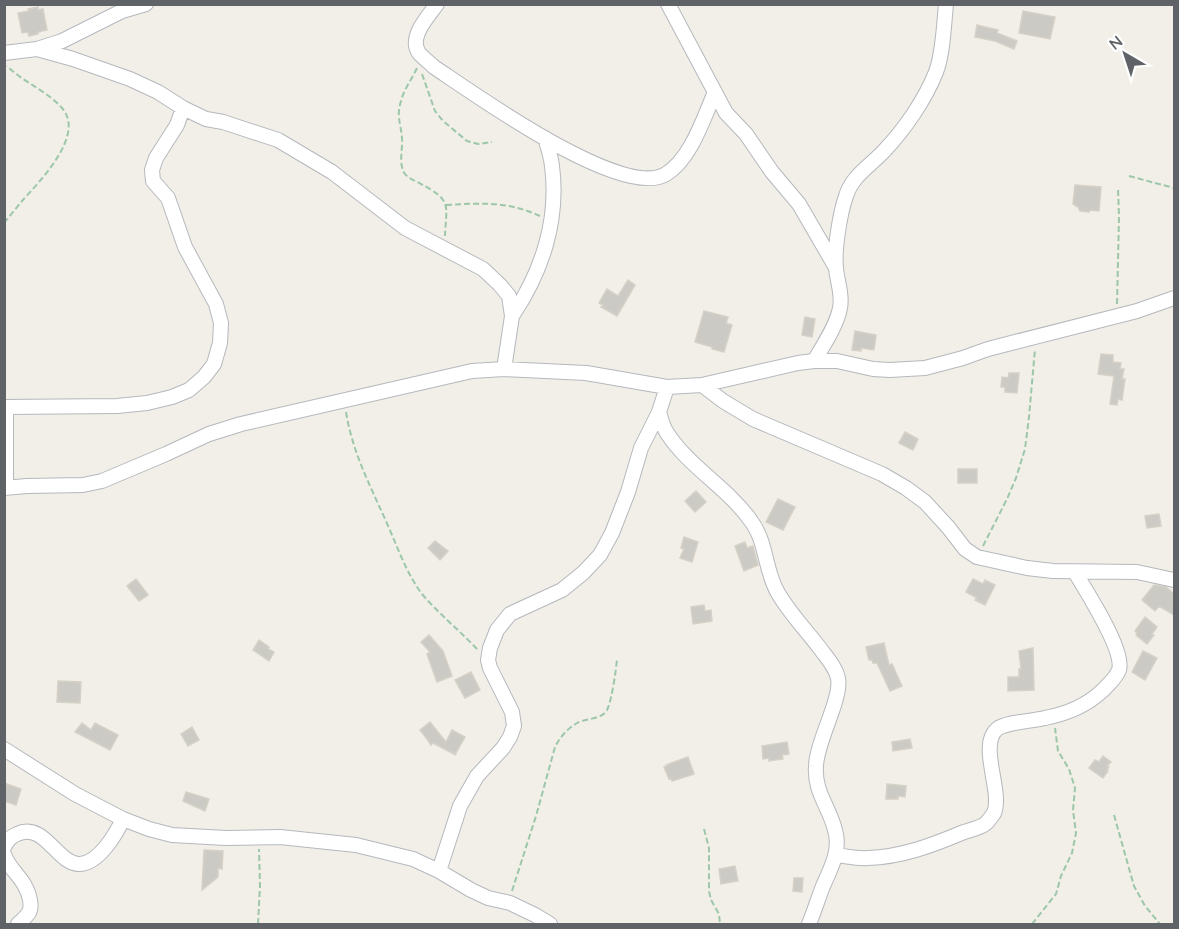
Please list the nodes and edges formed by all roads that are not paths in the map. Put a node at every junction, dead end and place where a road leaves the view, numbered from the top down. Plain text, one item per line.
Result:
1 (147, 4) edge
2 (436, 4) edge
3 (668, 4) edge
4 (946, 4) edge
5 (37, 49) junction
6 (4, 53) edge
7 (715, 92) junction
8 (183, 108) junction
9 (545, 138) junction
10 (835, 266) junction
11 (1174, 298) edge
12 (512, 316) junction
13 (814, 361) junction
14 (504, 369) junction
15 (702, 385) junction
16 (667, 387) junction
17 (5, 407) edge
18 (658, 412) junction
19 (5, 488) edge
20 (1075, 572) junction
21 (1174, 580) edge
22 (4, 749) edge
23 (123, 819) junction
24 (4, 847) edge
25 (4, 854) edge
26 (836, 855) junction
27 (439, 871) junction
28 (18, 924) edge
29 (550, 924) edge
30 (809, 924) edge

1 - 5 street
2 - 9 street
3 - 7 street
4 - 10 street
5 - 6 street
5 - 8 street
7 - 9 street
7 - 10 street
8 - 12 street
8 - 17 street
9 - 12 street
10 - 13 street
11 - 13 street
12 - 14 street
13 - 15 street
14 - 16 street
14 - 19 street
15 - 16 street
15 - 20 street
16 - 18 street
17 - 19 street
18 - 26 street
18 - 27 street
20 - 21 street
20 - 26 street
22 - 23 street
23 - 24 street
23 - 27 street
25 - 28 street
26 - 30 street
27 - 29 street

